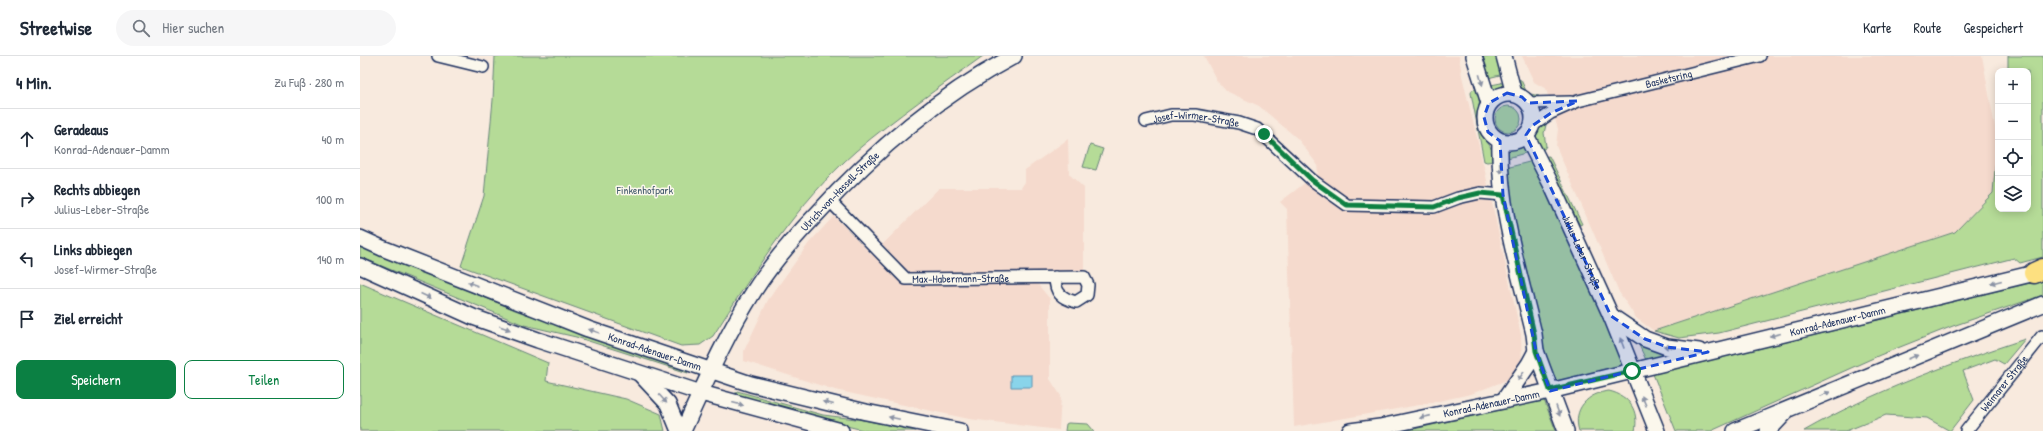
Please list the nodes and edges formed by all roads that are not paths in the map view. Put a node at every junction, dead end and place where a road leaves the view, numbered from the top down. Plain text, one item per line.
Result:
1 (438, 56) edge
2 (1014, 56) edge
3 (1474, 56) edge
4 (1504, 56) edge
5 (1760, 56) edge
6 (483, 67) dead end
7 (1514, 94) junction
8 (1578, 101) junction
9 (1528, 102) junction
10 (1489, 103) junction
11 (1146, 120) dead end
12 (1529, 131) junction
13 (1500, 141) junction
14 (1503, 195) junction
15 (829, 200) junction
16 (360, 238) edge
17 (360, 266) edge
18 (2040, 271) edge
19 (360, 276) edge
20 (1054, 277) dead end
21 (391, 280) junction
22 (2043, 304) edge
23 (1611, 316) junction
24 (2042, 336) dead end
25 (1536, 351) junction
26 (1708, 352) junction
27 (710, 370) junction
28 (1632, 371) junction
29 (639, 373) junction
30 (1550, 390) junction
31 (701, 393) junction
32 (1504, 400) junction
33 (1789, 409) junction
34 (679, 431) edge
35 (683, 431) edge
36 (840, 431) edge
37 (960, 431) edge
38 (1350, 431) edge
39 (1566, 431) edge
40 (1657, 431) edge
41 (1735, 431) edge
42 (1768, 431) edge
43 (1966, 431) edge

1 - 6 street
2 - 15 main road, Ulrich-von-Hassell-Straße
3 -> 10 main road
4 - 7 main road
5 - 8 street, Basketsring
7 - 9 main road
7 - 10 main road
8 - 9 street, Basketsring
8 - 12 street, Basketsring
9 - 12 main road, Julius-Leber-Straße
10 - 13 main road
11 - 14 street, Josef-Wirmer-Straße
12 - 13 main road
23 -> 12 main road, Julius-Leber-Straße
13 -> 14 main road
14 - 25 main road
15 - 20 street, Max-Habermann-Straße
15 - 27 main road, Ulrich-von-Hassell-Straße
27 -> 16 main road, Konrad-Adenauer-Damm
17 - 21 main road
18 -> 26 main road, Konrad-Adenauer-Damm
19 - 21 main road
21 -> 29 main road
33 -> 22 main road
26 -> 23 main road
28 -> 23 main road, Julius-Leber-Straße
24 - 43 street, Weimarer Straße
25 - 30 main road
25 -> 32 main road
26 - 28 main road, Konrad-Adenauer-Damm
27 - 31 main road, Ulrich-von-Hassell-Straße
37 -> 27 main road, Konrad-Adenauer-Damm
28 - 30 main road, Konrad-Adenauer-Damm
40 -> 28 main road
29 - 31 main road
29 -> 34 main road
30 - 32 main road, Konrad-Adenauer-Damm
30 -> 39 main road
31 - 35 main road, Ulrich-von-Hassell-Straße
31 -> 36 main road
32 -> 38 main road, Konrad-Adenauer-Damm
33 - 41 main road
33 - 42 main road

